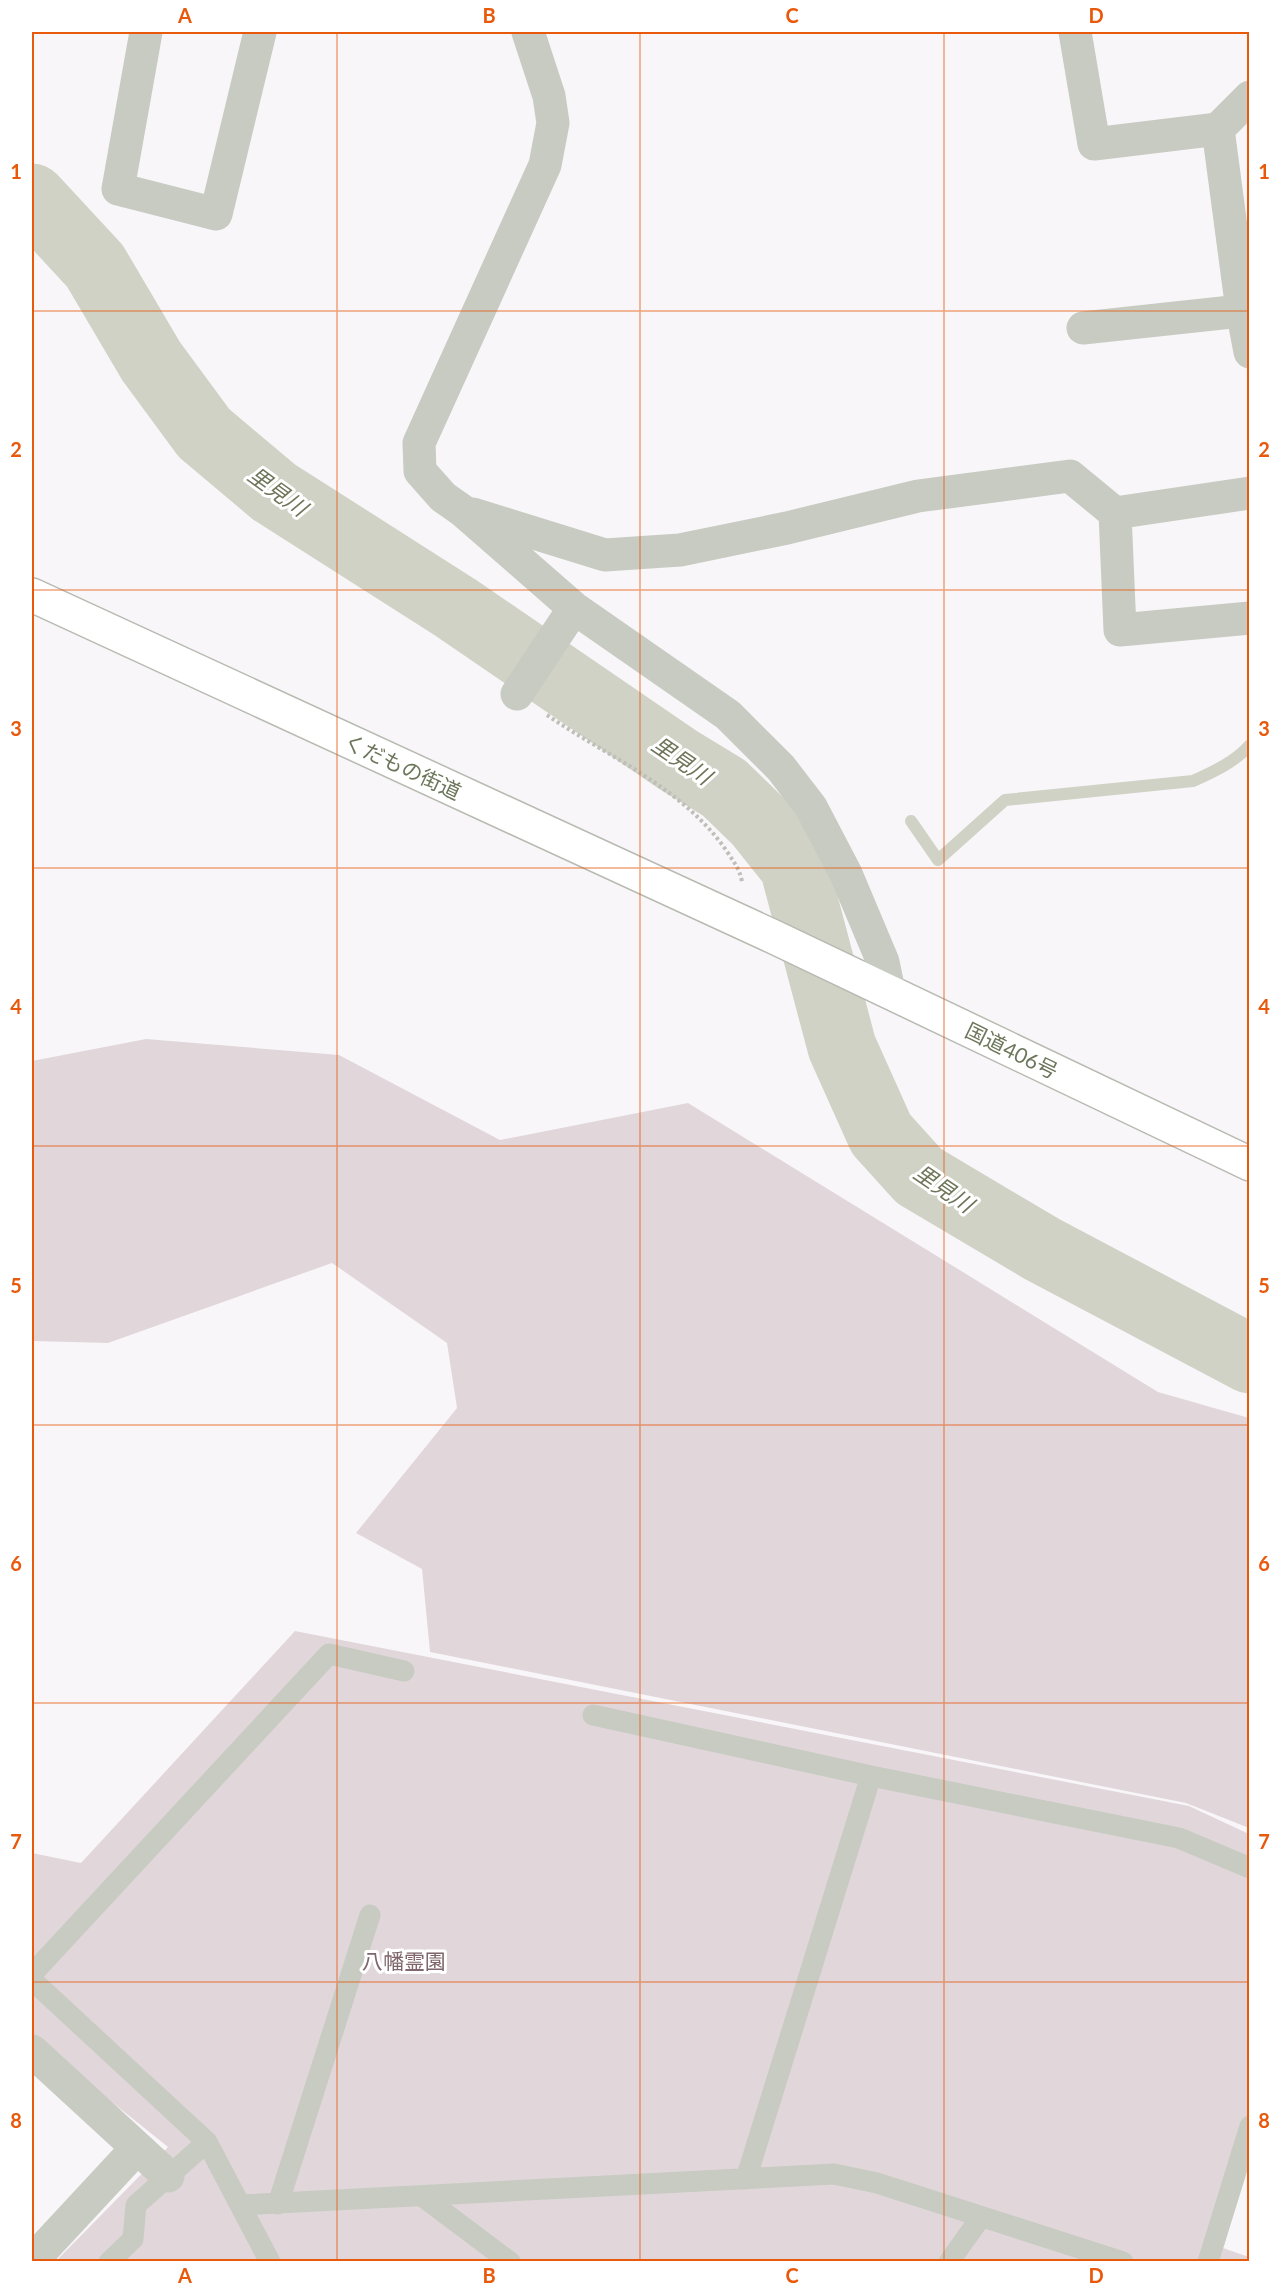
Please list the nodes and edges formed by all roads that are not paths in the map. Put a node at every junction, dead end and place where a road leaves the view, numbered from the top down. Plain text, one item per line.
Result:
1 (146, 32) edge
2 (260, 32) edge
3 (528, 32) edge
4 (1076, 32) edge
5 (1250, 97) edge
6 (1218, 129) junction
7 (1246, 310) edge
8 (1083, 328) dead end
9 (1250, 352) edge
10 (1250, 493) edge
11 (463, 511) junction
12 (1115, 513) junction
13 (32, 595) edge
14 (570, 614) junction
15 (1250, 618) edge
16 (520, 689) road end
17 (760, 931) joint
18 (875, 985) junction
19 (1250, 1164) edge
20 (404, 1671) dead end
21 (593, 1715) dead end
22 (871, 1776) junction
23 (1250, 1868) edge
24 (370, 1914) dead end
25 (32, 1974) edge
26 (32, 1980) edge
27 (32, 2051) edge
28 (1250, 2126) edge
29 (207, 2142) junction
30 (137, 2148) junction
31 (168, 2176) junction
32 (746, 2179) junction
33 (422, 2196) junction
34 (278, 2204) junction
35 (241, 2205) junction
36 (981, 2217) junction
37 (133, 2239) junction
38 (32, 2260) edge
39 (109, 2262) edge
40 (134, 2262) edge
41 (270, 2262) edge
42 (510, 2262) edge
43 (949, 2262) edge
44 (1123, 2262) edge
45 (1208, 2262) edge

1 - 2 street
3 - 11 street
4 - 6 street
5 - 6 street
6 - 7 street
7 - 8 street
7 - 9 street
10 - 12 street
11 - 12 street
11 - 14 street
12 - 15 street
13 - 17 highway, くだもの街道
14 - 16 street
14 - 18 street
17 - 18 highway, 国道406号
18 - 19 highway, 国道406号
20 - 25 lane
21 - 22 lane
22 - 23 lane
22 - 32 lane
24 - 34 lane
26 - 29 lane
27 - 30 street
28 - 45 lane
29 - 31 lane
29 - 35 lane
30 - 31 street
30 - 38 street
31 - 37 lane
32 - 33 lane
32 - 36 lane
33 - 34 lane
33 - 42 lane
34 - 35 lane
35 - 41 lane
36 - 43 lane
36 - 44 lane
37 - 39 lane
37 - 40 lane

